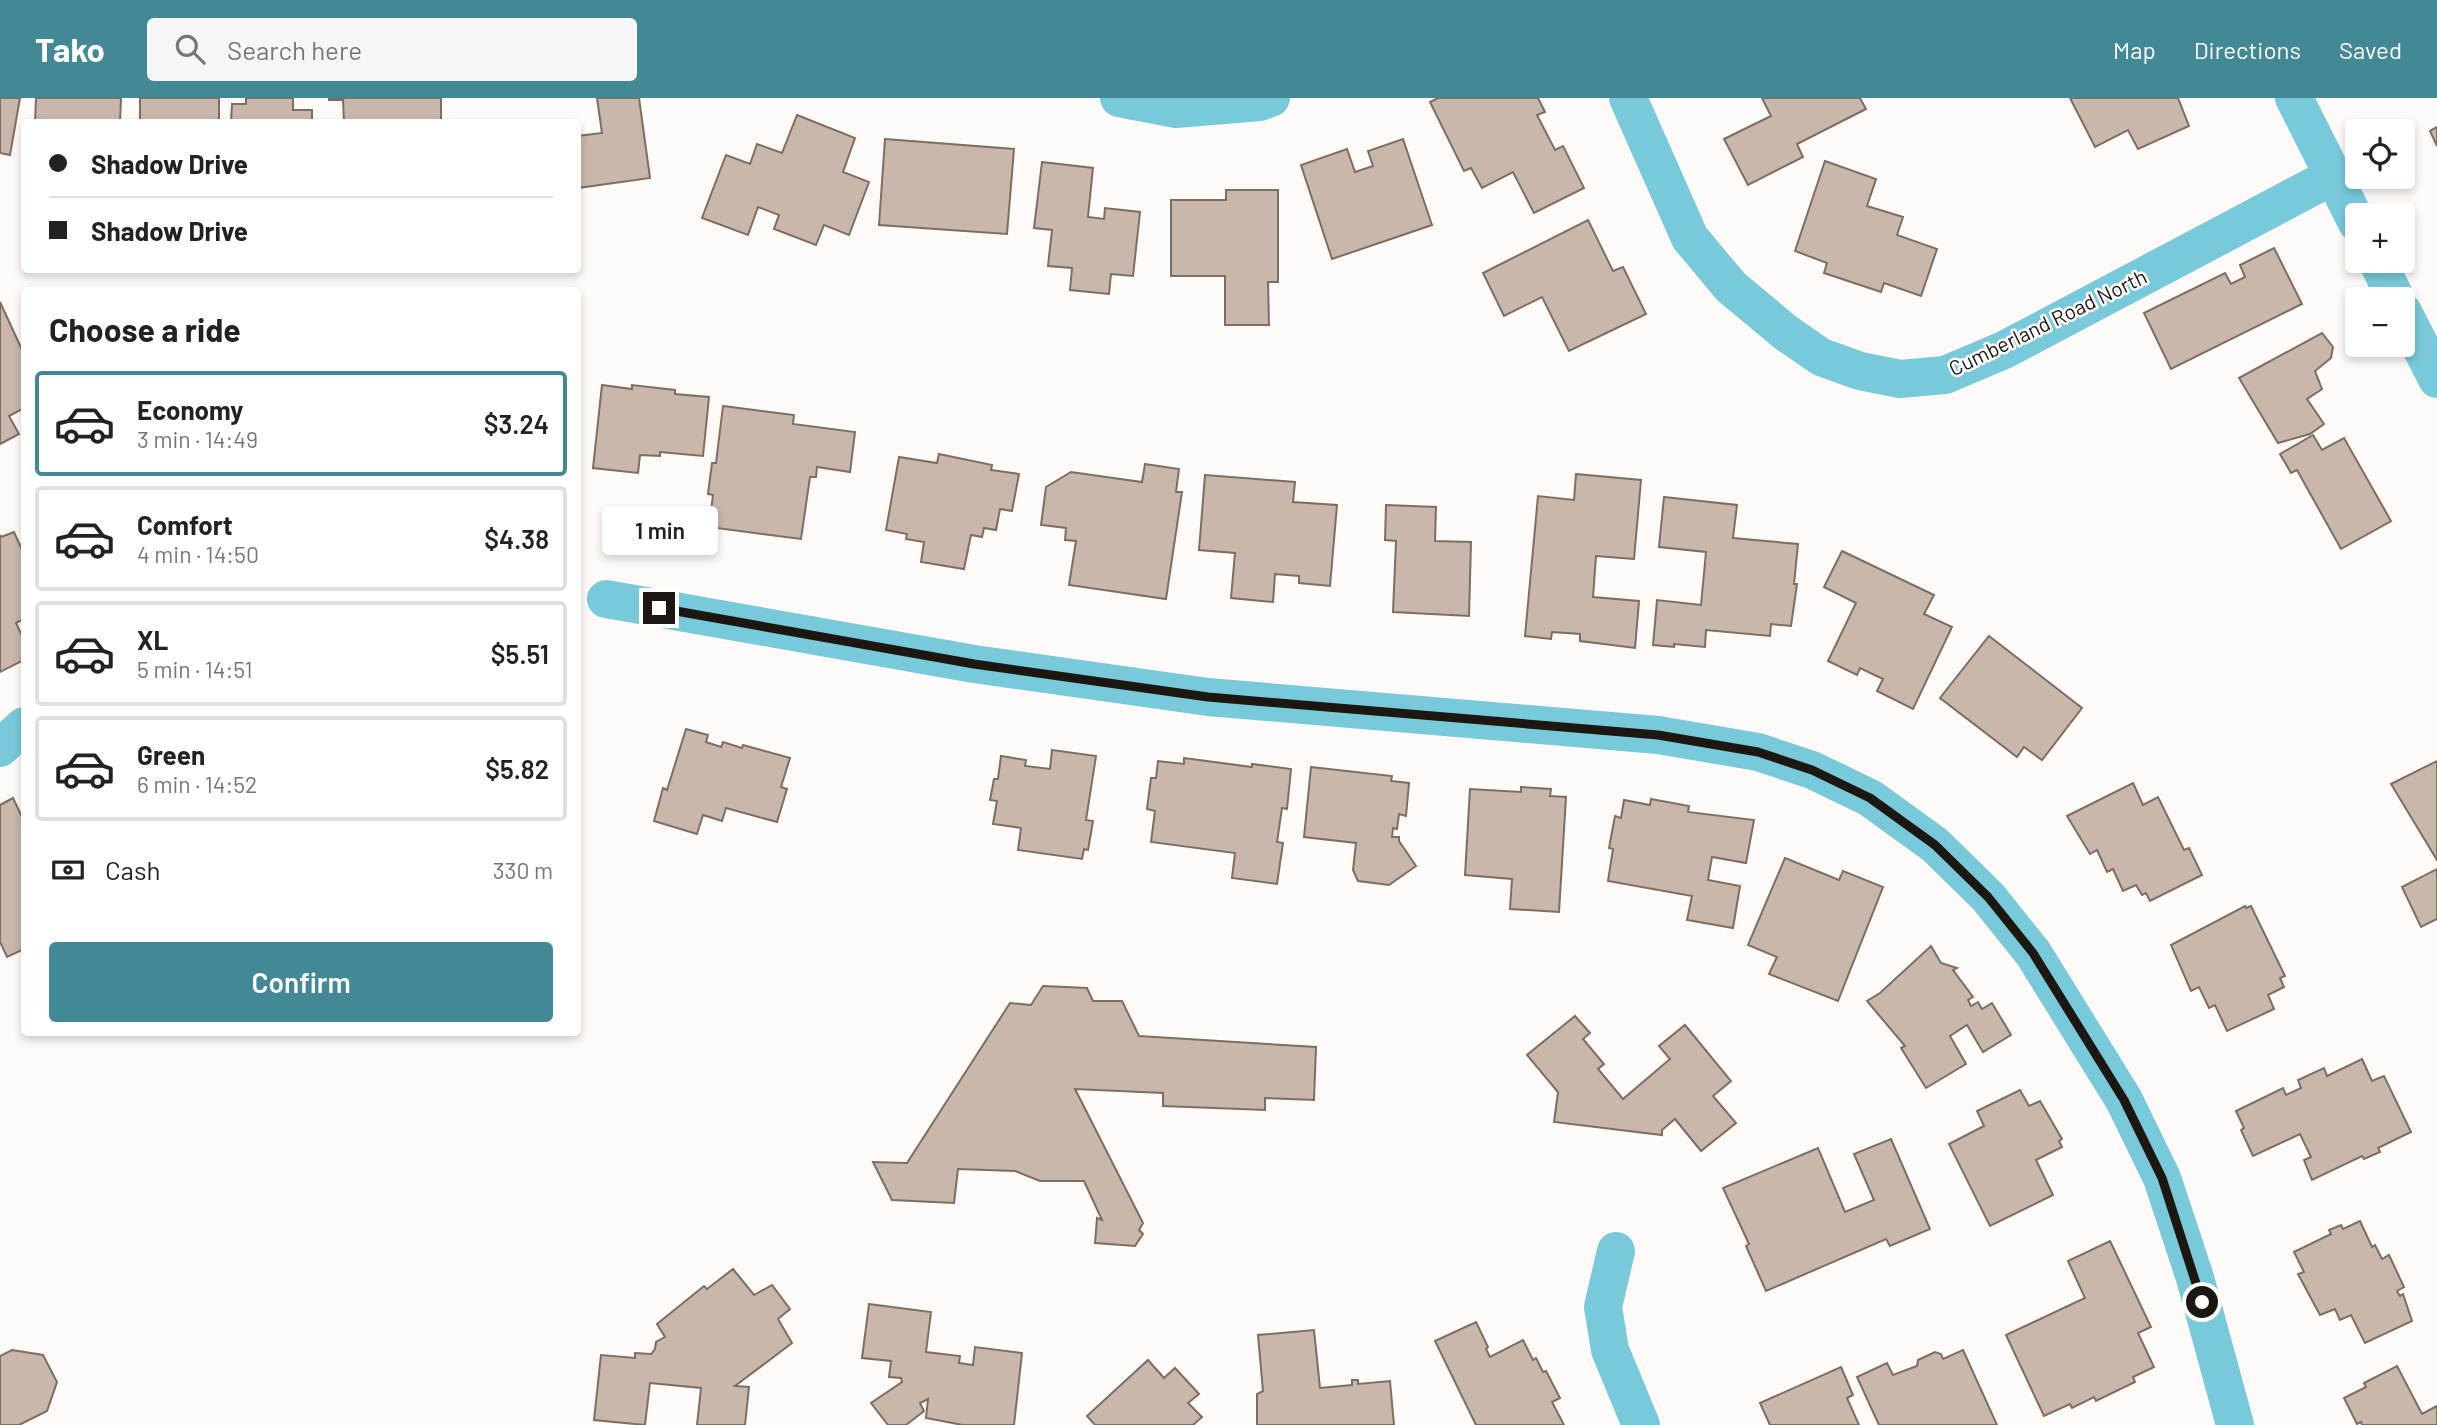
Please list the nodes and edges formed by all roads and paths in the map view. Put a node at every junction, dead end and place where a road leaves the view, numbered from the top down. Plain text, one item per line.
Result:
1 (1119, 98) edge
2 (1270, 98) edge
3 (1628, 98) edge
4 (2294, 98) edge
5 (2333, 176) junction
6 (2347, 203) edge
7 (2415, 336) edge
8 (2437, 379) edge
9 (606, 598) dead end
10 (21, 729) edge
11 (0, 748) edge
12 (1616, 1251) dead end
13 (1641, 1425) edge
14 (2235, 1425) edge

1 - 2 street
3 - 5 street, Cumberland Road North
4 - 5 street
5 - 6 street
7 - 8 street
9 - 14 street
10 - 11 street
12 - 13 street

